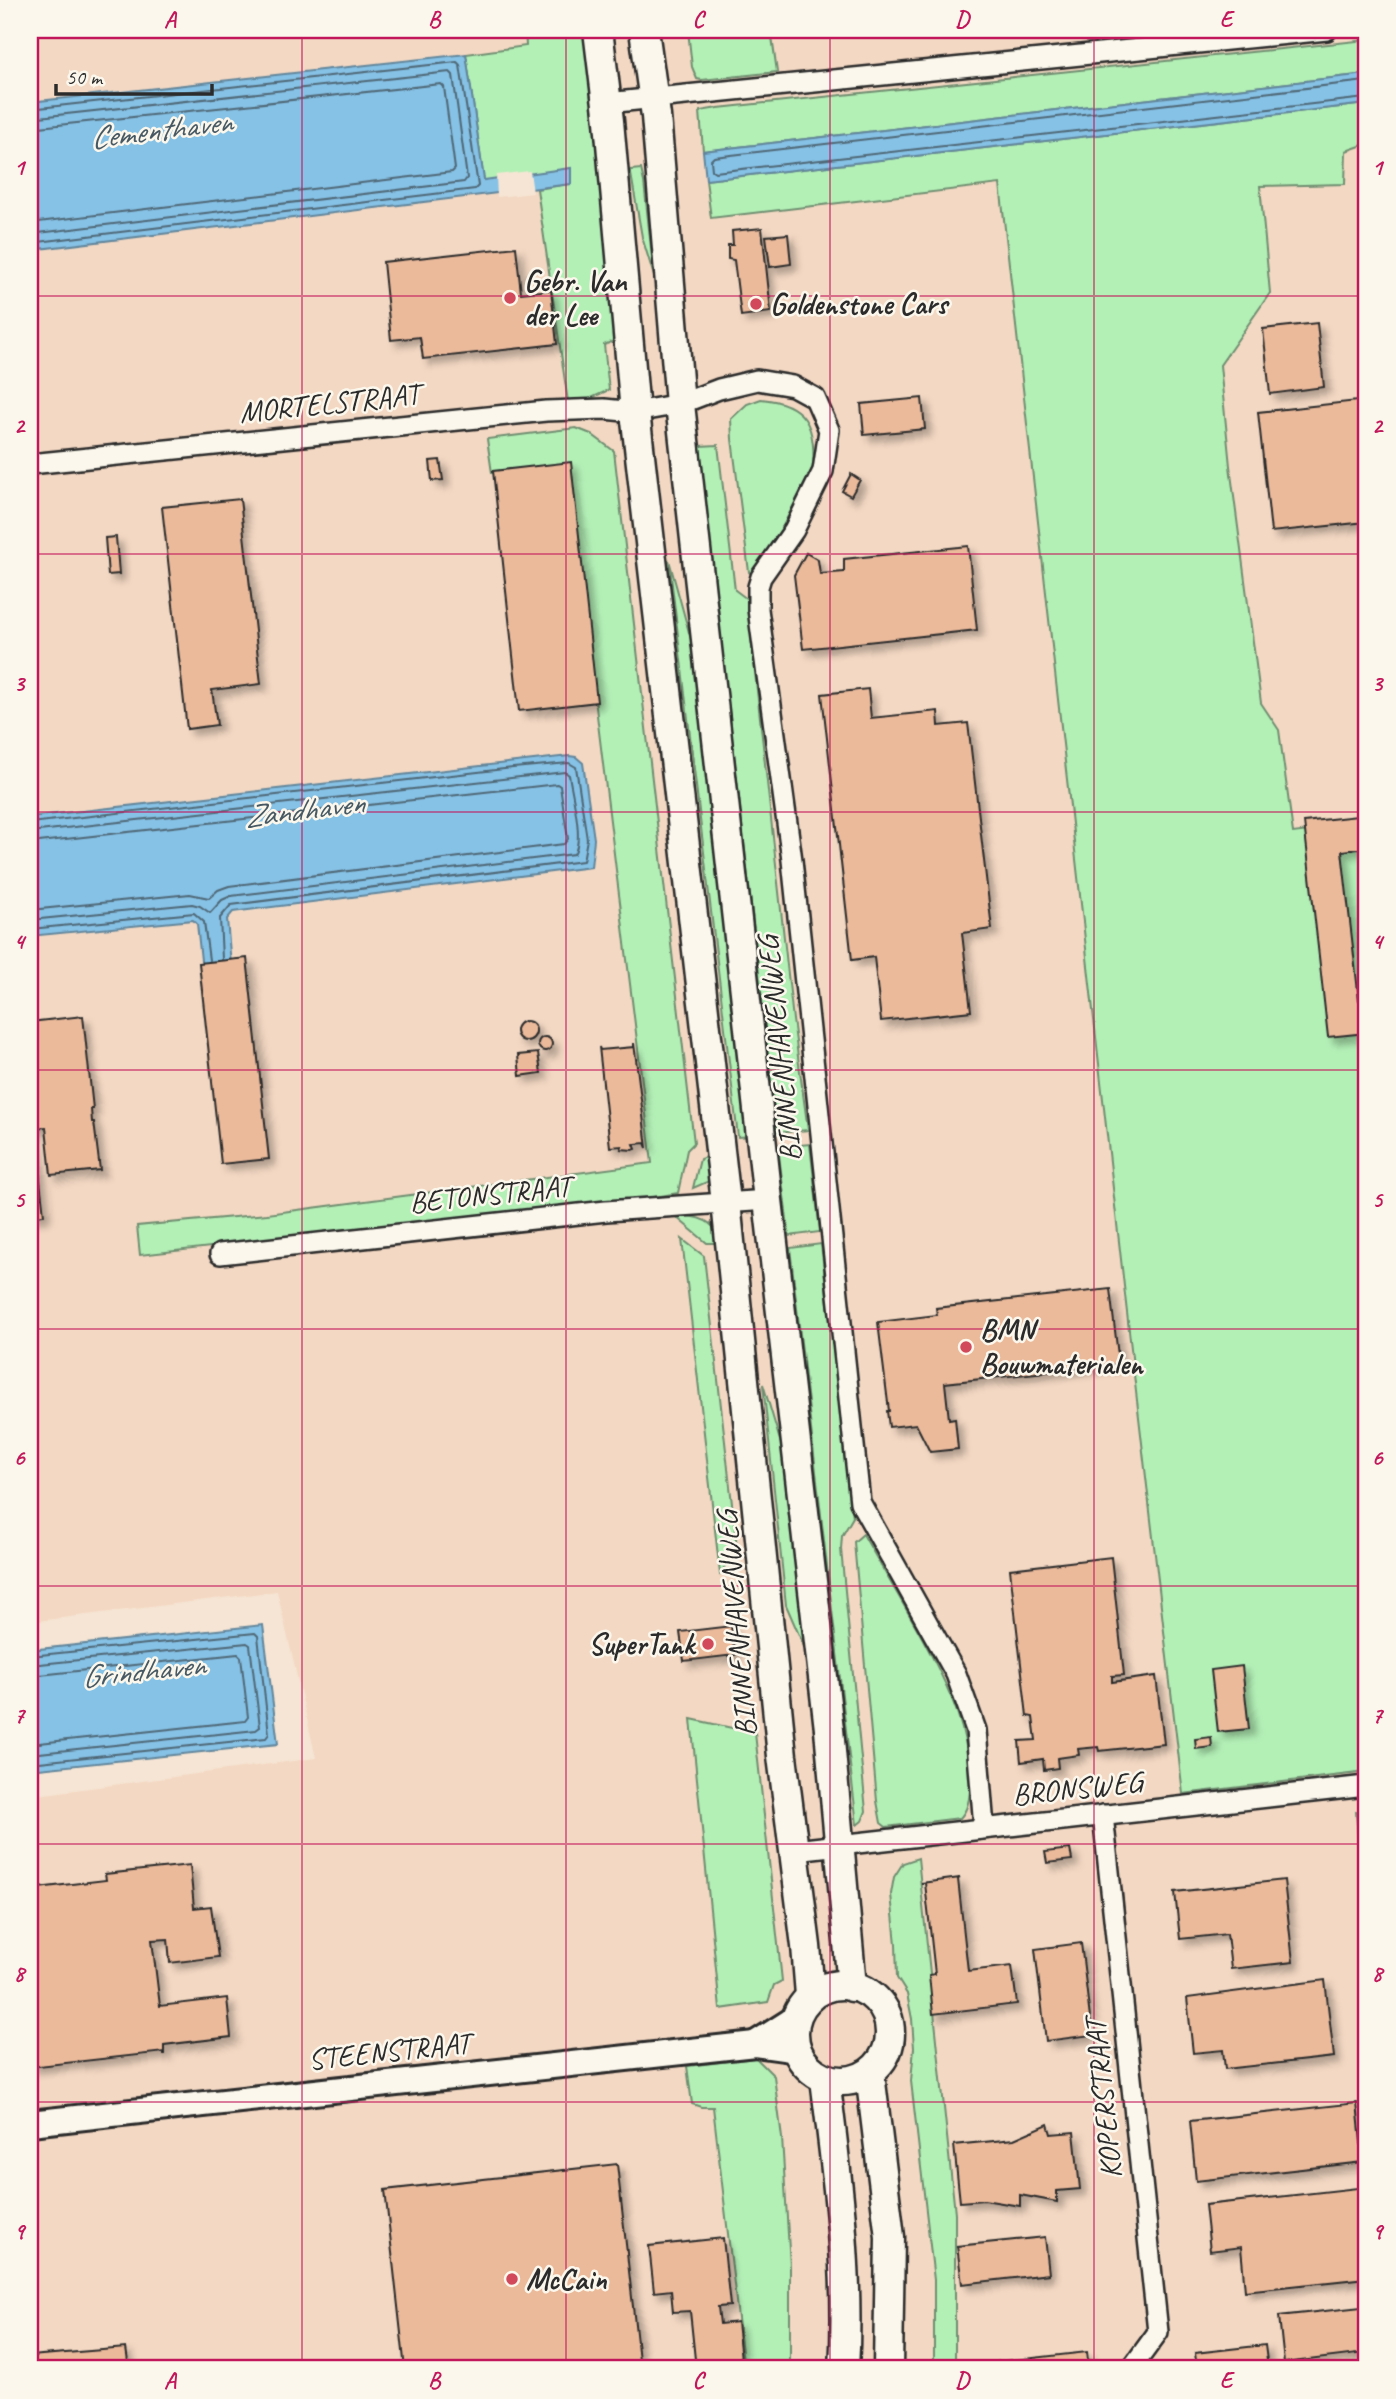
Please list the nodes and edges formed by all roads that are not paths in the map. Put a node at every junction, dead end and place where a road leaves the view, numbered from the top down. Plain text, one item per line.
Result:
1 (598, 30) edge
2 (644, 30) edge
3 (1326, 30) edge
4 (653, 99) junction
5 (607, 103) junction
6 (680, 404) junction
7 (635, 411) junction
8 (30, 464) edge
9 (768, 1200) junction
10 (726, 1202) junction
11 (220, 1254) dead end
12 (1366, 1786) edge
13 (1103, 1815) junction
14 (984, 1827) junction
15 (841, 1845) junction
16 (795, 1850) junction
17 (852, 1987) junction
18 (803, 2007) junction
19 (755, 2043) junction
20 (798, 2050) junction
21 (870, 2074) junction
22 (825, 2079) junction
23 (30, 2123) edge
24 (844, 2369) edge
25 (888, 2369) edge
26 (1132, 2369) edge

1 - 5 main road, BINNENHAVENWEG
2 - 4 main road, BINNENHAVENWEG
3 - 4 street
4 - 5 street
4 - 6 main road, BINNENHAVENWEG
5 - 7 main road, BINNENHAVENWEG
6 - 7 street, BINNENHAVENWEG
6 - 9 main road, BINNENHAVENWEG
6 - 14 street, BINNENHAVENWEG
7 - 8 street, MORTELSTRAAT
7 - 10 main road, BINNENHAVENWEG
9 - 10 street, BETONSTRAAT
9 - 15 main road, BINNENHAVENWEG
10 - 11 street, BETONSTRAAT
10 - 16 main road, BINNENHAVENWEG
12 - 13 street, BRONSWEG
13 - 14 street, BRONSWEG
13 - 26 street, KOPERSTRAAT
14 - 15 street, BRONSWEG
15 - 16 street, BRONSWEG
15 - 17 main road, BINNENHAVENWEG
16 - 18 main road, BINNENHAVENWEG
17 - 18 main road
17 - 21 main road
18 - 19 street, STEENSTRAAT
18 - 20 main road
19 - 20 street, STEENSTRAAT
19 - 23 street, STEENSTRAAT
20 - 22 main road
21 - 22 main road
21 - 25 main road
22 - 24 main road

